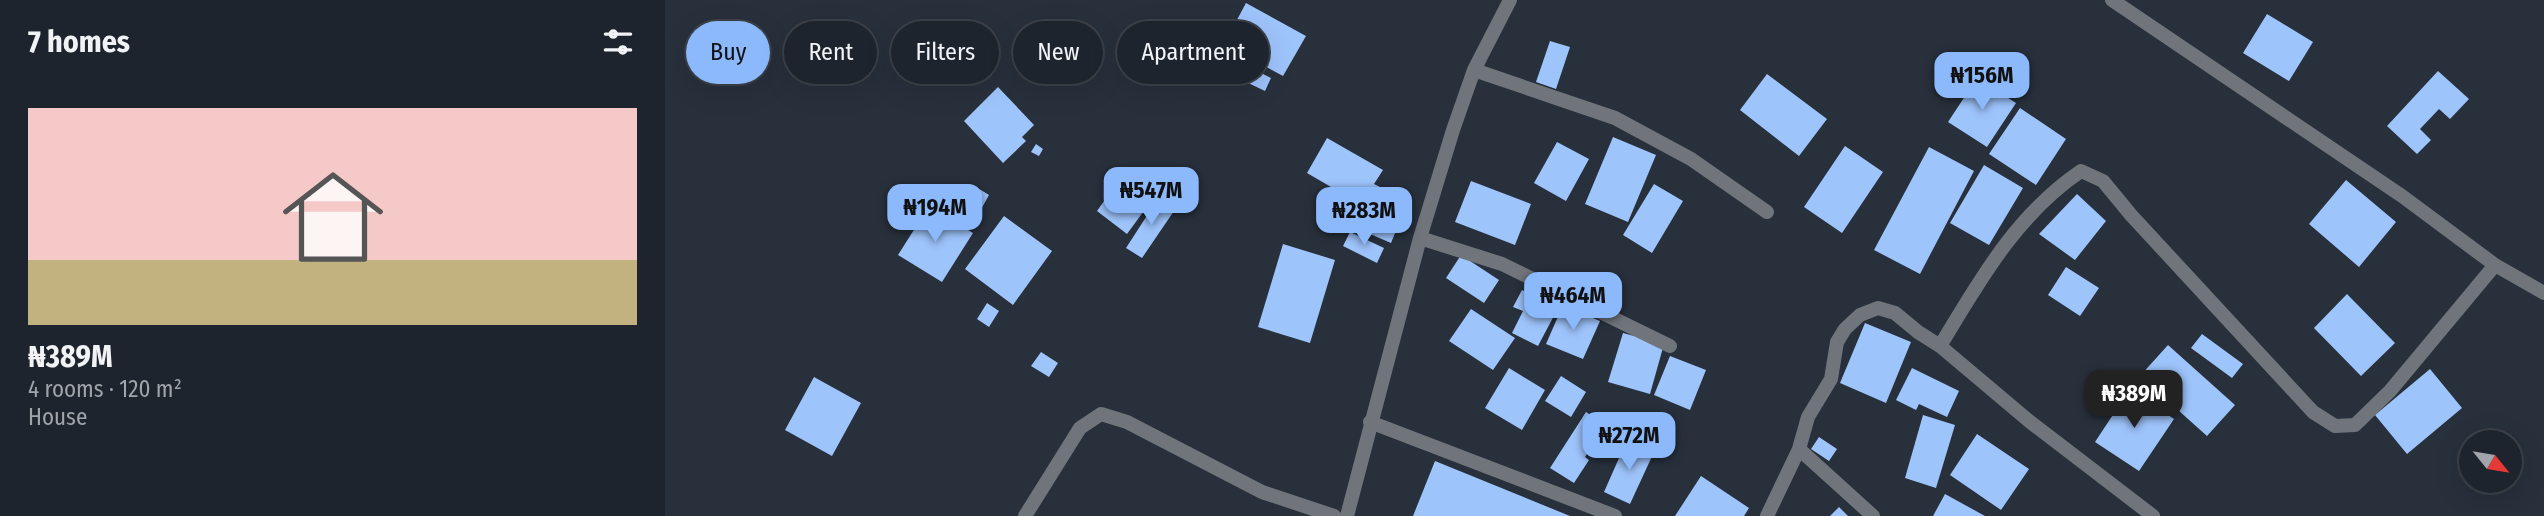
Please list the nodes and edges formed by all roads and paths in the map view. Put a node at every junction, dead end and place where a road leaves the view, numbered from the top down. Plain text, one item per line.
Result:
1 (1510, 0) edge
2 (2112, 0) edge
3 (1474, 70) junction
4 (1766, 212) dead end
5 (1420, 238) junction
6 (2495, 265) junction
7 (2544, 293) edge
8 (1670, 346) dead end
9 (1940, 346) junction
10 (1370, 422) junction
11 (1800, 449) junction
12 (1025, 516) edge
13 (1334, 516) edge
14 (1347, 516) edge
15 (1615, 516) edge
16 (1767, 516) edge
17 (1873, 516) edge
18 (2153, 516) edge

1 - 3 street
2 - 6 street
3 - 4 street
3 - 5 street
5 - 8 street
5 - 10 street
6 - 7 street
6 - 9 street
9 - 11 street
9 - 18 street
10 - 14 street
10 - 15 street
11 - 16 street
11 - 17 street
12 - 13 street

